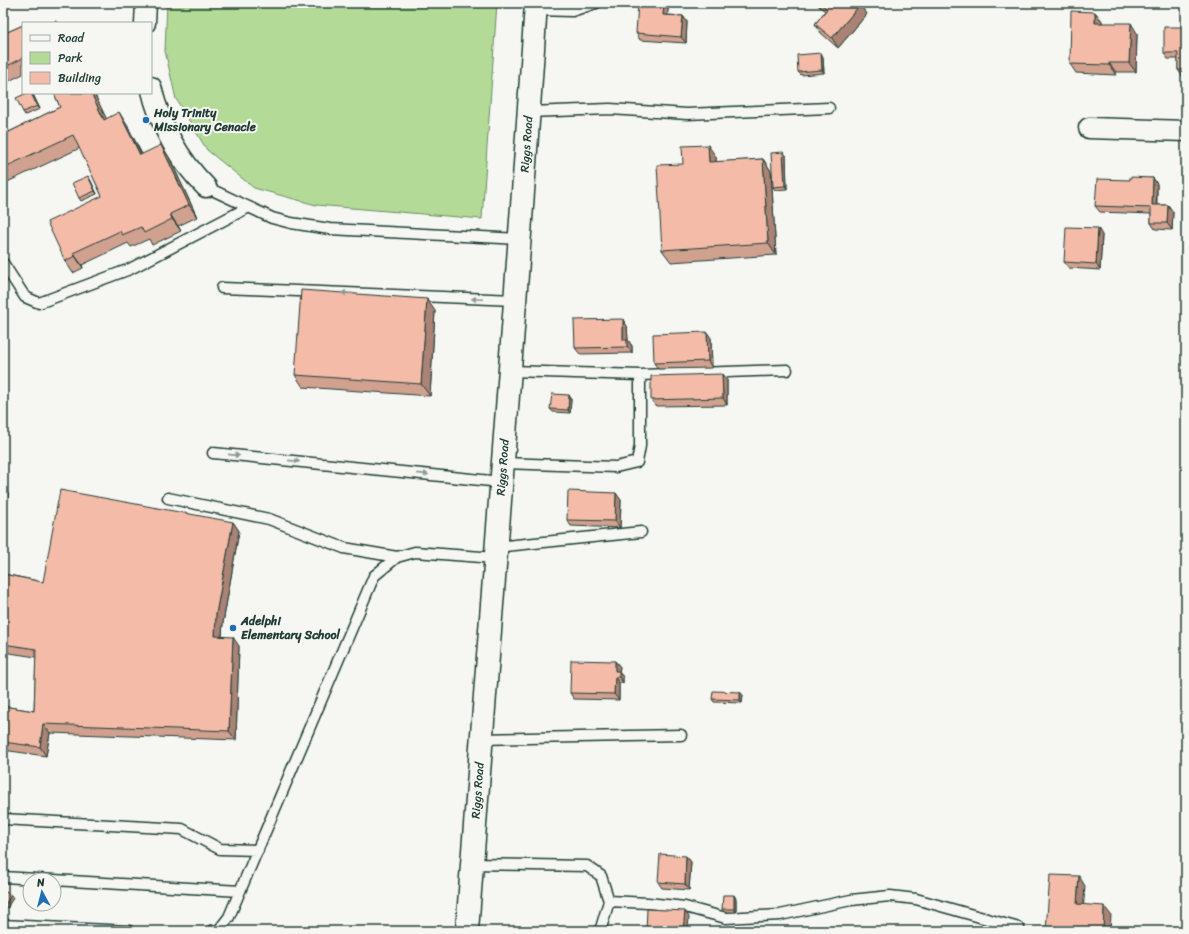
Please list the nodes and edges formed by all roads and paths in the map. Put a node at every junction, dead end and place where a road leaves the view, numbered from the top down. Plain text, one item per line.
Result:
1 (146, 3) edge
2 (596, 3) edge
3 (536, 7) edge
4 (145, 22) edge
5 (152, 91) edge
6 (829, 108) dead end
7 (529, 112) junction
8 (1089, 128) dead end
9 (1186, 131) edge
10 (206, 187) joint
11 (250, 207) junction
12 (521, 239) junction
13 (3, 264) edge
14 (222, 288) dead end
15 (516, 300) junction
16 (787, 370) dead end
17 (511, 372) junction
18 (640, 375) junction
19 (213, 452) dead end
20 (501, 473) junction
21 (168, 498) dead end
22 (641, 532) dead end
23 (495, 552) junction
24 (398, 557) junction
25 (682, 735) dead end
26 (482, 739) junction
27 (3, 819) edge
28 (258, 850) junction
29 (472, 864) junction
30 (3, 877) edge
31 (240, 891) junction
32 (609, 901) junction
33 (3, 925) edge
34 (1019, 928) dead end
35 (129, 931) edge
36 (211, 931) edge
37 (467, 931) edge
38 (598, 931) edge

1 - 4 street
2 - 3 lane
3 - 7 main road, Riggs Road
5 - 10 street
6 - 7 lane
7 - 12 main road, Riggs Road
8 - 9 street
10 - 11 lane
11 - 12 lane
11 - 13 lane
12 - 15 main road, Riggs Road
15 -> 14 lane
15 - 17 main road, Riggs Road
16 - 18 lane
17 - 18 lane
17 - 20 main road, Riggs Road
18 - 20 lane
19 -> 20 lane
20 - 23 main road, Riggs Road
21 - 24 lane
22 - 23 lane
23 - 24 lane
23 - 26 main road, Riggs Road
24 - 28 lane
25 - 26 lane
26 - 29 main road, Riggs Road
27 - 28 lane
28 - 31 lane
29 - 32 lane
29 - 37 main road, Riggs Road
30 - 31 lane
31 - 36 lane
32 - 34 lane
32 - 38 lane
33 - 35 lane

